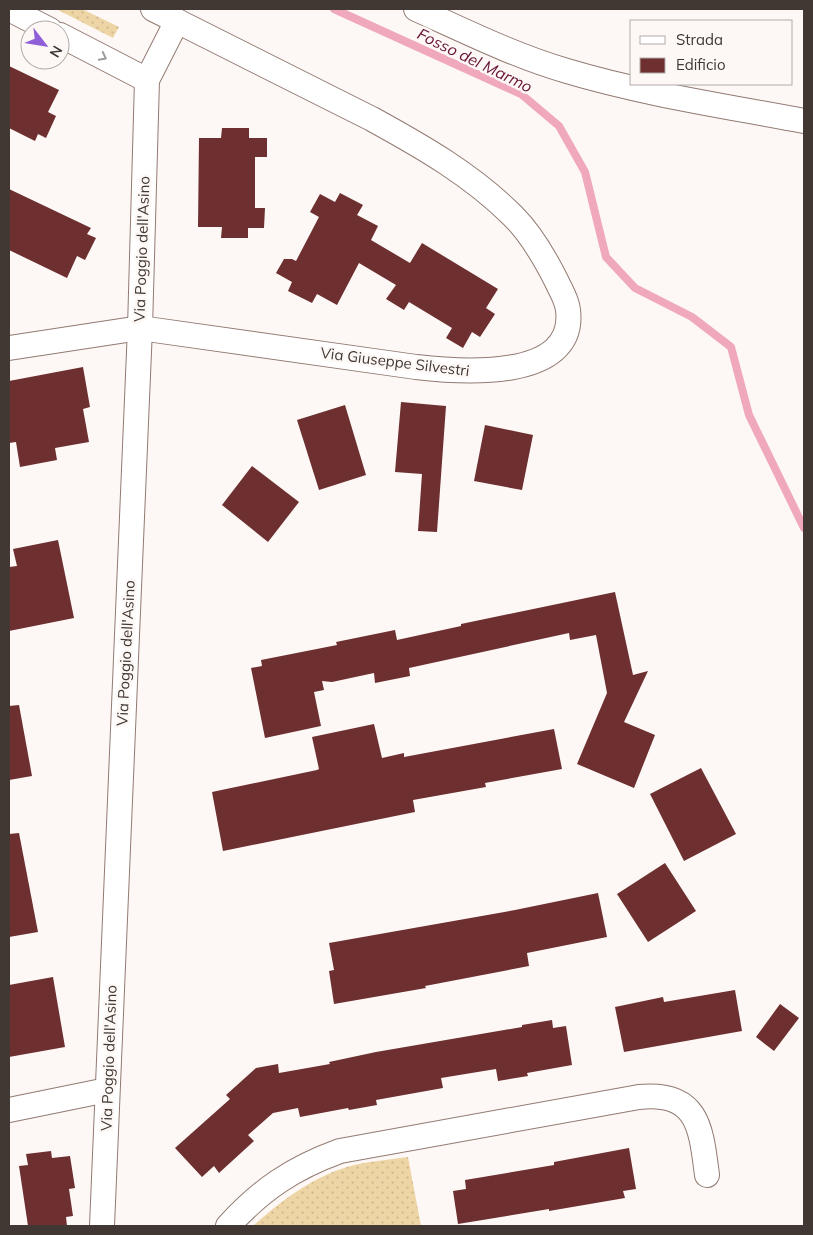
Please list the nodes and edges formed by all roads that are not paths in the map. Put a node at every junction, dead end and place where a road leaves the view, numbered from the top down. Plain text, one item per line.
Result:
1 (9, 9) edge
2 (153, 9) edge
3 (416, 9) edge
4 (30, 20) edge
5 (177, 21) junction
6 (70, 40) edge
7 (147, 80) junction
8 (804, 121) edge
9 (140, 328) junction
10 (9, 348) edge
11 (107, 1090) junction
12 (9, 1110) edge
13 (707, 1175) dead end
14 (102, 1226) edge
15 (228, 1226) edge

1 - 4 street
2 - 5 street, Via Giuseppe Silvestri
3 - 8 street
5 - 7 street
5 - 9 street, Via Giuseppe Silvestri
6 -> 7 street
7 - 9 street, Via Poggio dell'Asino
9 - 10 street, Via Giuseppe Silvestri
9 - 11 street, Via Poggio dell'Asino
11 - 12 street
11 - 14 street, Via Poggio dell'Asino
13 - 15 street

